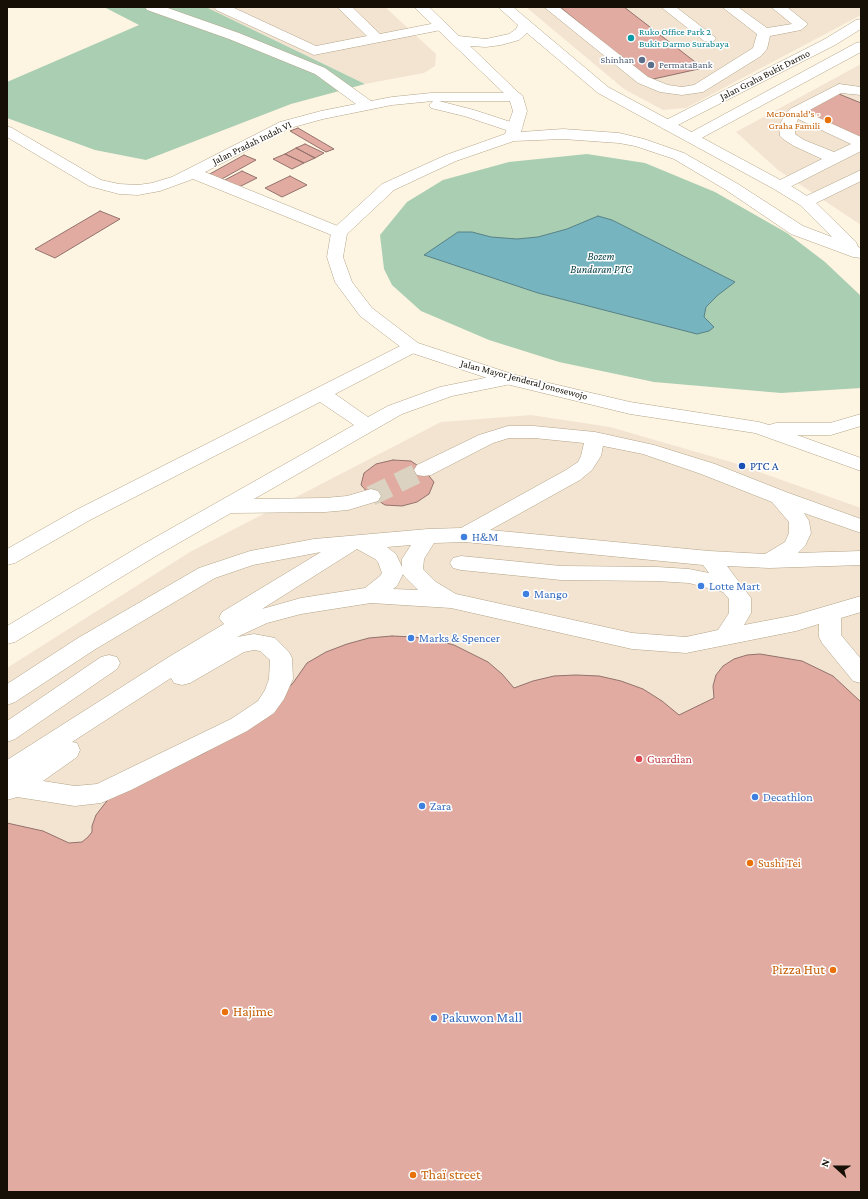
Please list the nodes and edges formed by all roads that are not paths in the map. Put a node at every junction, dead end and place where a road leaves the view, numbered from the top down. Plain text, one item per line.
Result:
1 (152, 7) edge
2 (221, 7) edge
3 (344, 7) edge
4 (421, 7) edge
5 (505, 7) edge
6 (551, 7) edge
7 (668, 7) edge
8 (729, 7) edge
9 (778, 7) edge
10 (525, 25) junction
11 (441, 26) junction
12 (859, 26) edge
13 (764, 33) junction
14 (377, 38) junction
15 (709, 38) dead end
16 (455, 39) junction
17 (861, 46) edge
18 (861, 91) edge
19 (516, 97) junction
20 (395, 101) junction
21 (368, 106) junction
22 (795, 112) junction
23 (667, 125) junction
24 (7, 131) edge
25 (514, 133) junction
26 (691, 138) junction
27 (861, 144) edge
28 (834, 158) junction
29 (194, 173) junction
30 (861, 175) edge
31 (780, 186) junction
32 (806, 202) junction
33 (338, 233) junction
34 (860, 254) edge
35 (412, 347) junction
36 (509, 378) junction
37 (322, 394) junction
38 (861, 420) edge
39 (367, 426) junction
40 (759, 428) junction
41 (595, 438) junction
42 (861, 465) edge
43 (424, 470) tunnel mouth
44 (371, 496) tunnel mouth
45 (779, 497) junction
46 (226, 506) junction
47 (861, 526) edge
48 (465, 535) junction
49 (428, 536) junction
50 (358, 542) junction
51 (7, 558) edge
52 (709, 558) junction
53 (861, 558) edge
54 (769, 560) junction
55 (461, 563) dead end
56 (731, 586) junction
57 (371, 595) junction
58 (451, 600) junction
59 (861, 604) edge
60 (830, 614) junction
61 (7, 636) edge
62 (726, 636) junction
63 (109, 663) dead end
64 (861, 675) edge
65 (7, 696) edge
66 (7, 733) edge
67 (7, 761) edge
68 (10, 783) edge

1 - 21 street
2 - 14 street
3 - 14 street
4 - 11 street
5 - 10 street
6 - 13 street
7 - 15 street
8 - 13 street
9 - 13 street
10 - 16 street
10 - 23 street
11 - 14 street
11 - 16 street
12 - 23 street, Jalan Graha Bukit Darmo
16 - 19 street
17 - 26 street, Jalan Graha Bukit Darmo
18 - 22 street
19 - 20 street, Jalan Pradah Indah VI
19 - 25 street
20 - 21 street, Jalan Pradah Indah VI
20 - 25 street
21 - 29 street, Jalan Pradah Indah VI
22 - 27 street
22 - 28 street
23 - 26 street
24 - 29 street, Jalan Pradah Indah VI
25 - 33 street
25 - 34 street
26 - 31 street
27 - 28 street
28 - 31 street
29 - 33 street
30 - 32 street
31 - 32 street
32 - 34 street
33 - 35 street, Jalan Mayor Jenderal Jonosewojo
35 - 36 street, Jalan Mayor Jenderal Jonosewojo
35 - 37 street
36 - 39 street
36 - 40 street, Jalan Mayor Jenderal Jonosewojo
37 - 39 street
37 - 51 street
38 - 40 street
39 - 46 street
40 - 42 street, Jalan Mayor Jenderal Jonosewojo
41 - 43 street
41 - 45 street
41 - 48 street
44 - 46 street
45 - 47 street
45 - 54 street
46 - 61 street
48 - 49 street
48 - 52 street
49 - 50 street
49 - 58 street
50 - 57 street
50 - 65 street
50 - 67 street
52 - 54 street
52 - 56 street
53 - 54 street
55 - 56 street
56 - 62 street
57 - 58 street
57 - 68 street
58 - 62 street
59 - 60 street
60 - 62 street
60 - 64 street
63 - 66 street
68 - 68 street

